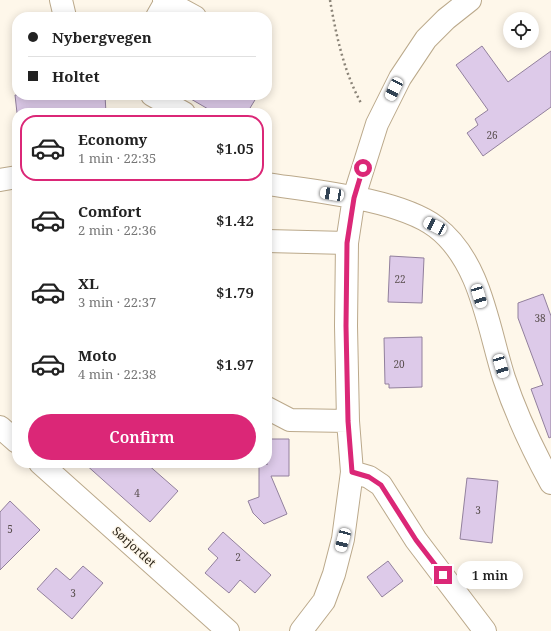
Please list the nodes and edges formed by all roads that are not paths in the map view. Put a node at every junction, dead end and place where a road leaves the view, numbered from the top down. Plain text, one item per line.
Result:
1 (61, 0) edge
2 (470, 0) edge
3 (163, 6) edge
4 (64, 12) edge
5 (180, 12) edge
6 (161, 100) edge
7 (175, 108) edge
8 (12, 178) edge
9 (0, 180) edge
10 (272, 185) edge
11 (354, 198) junction
12 (272, 241) edge
13 (347, 243) junction
14 (272, 411) edge
15 (348, 421) junction
16 (0, 427) edge
17 (12, 438) edge
18 (46, 468) edge
19 (352, 472) junction
20 (551, 483) edge
21 (228, 631) edge
22 (301, 631) edge
23 (485, 631) edge

1 - 4 street
2 - 11 street
3 - 5 street
6 - 7 street
8 - 9 street
10 - 11 street
11 - 13 street
11 - 20 street
12 - 13 street
13 - 15 street
14 - 15 street
15 - 19 street
16 - 17 street
18 - 21 street, Sørjordet
19 - 22 street
19 - 23 street

